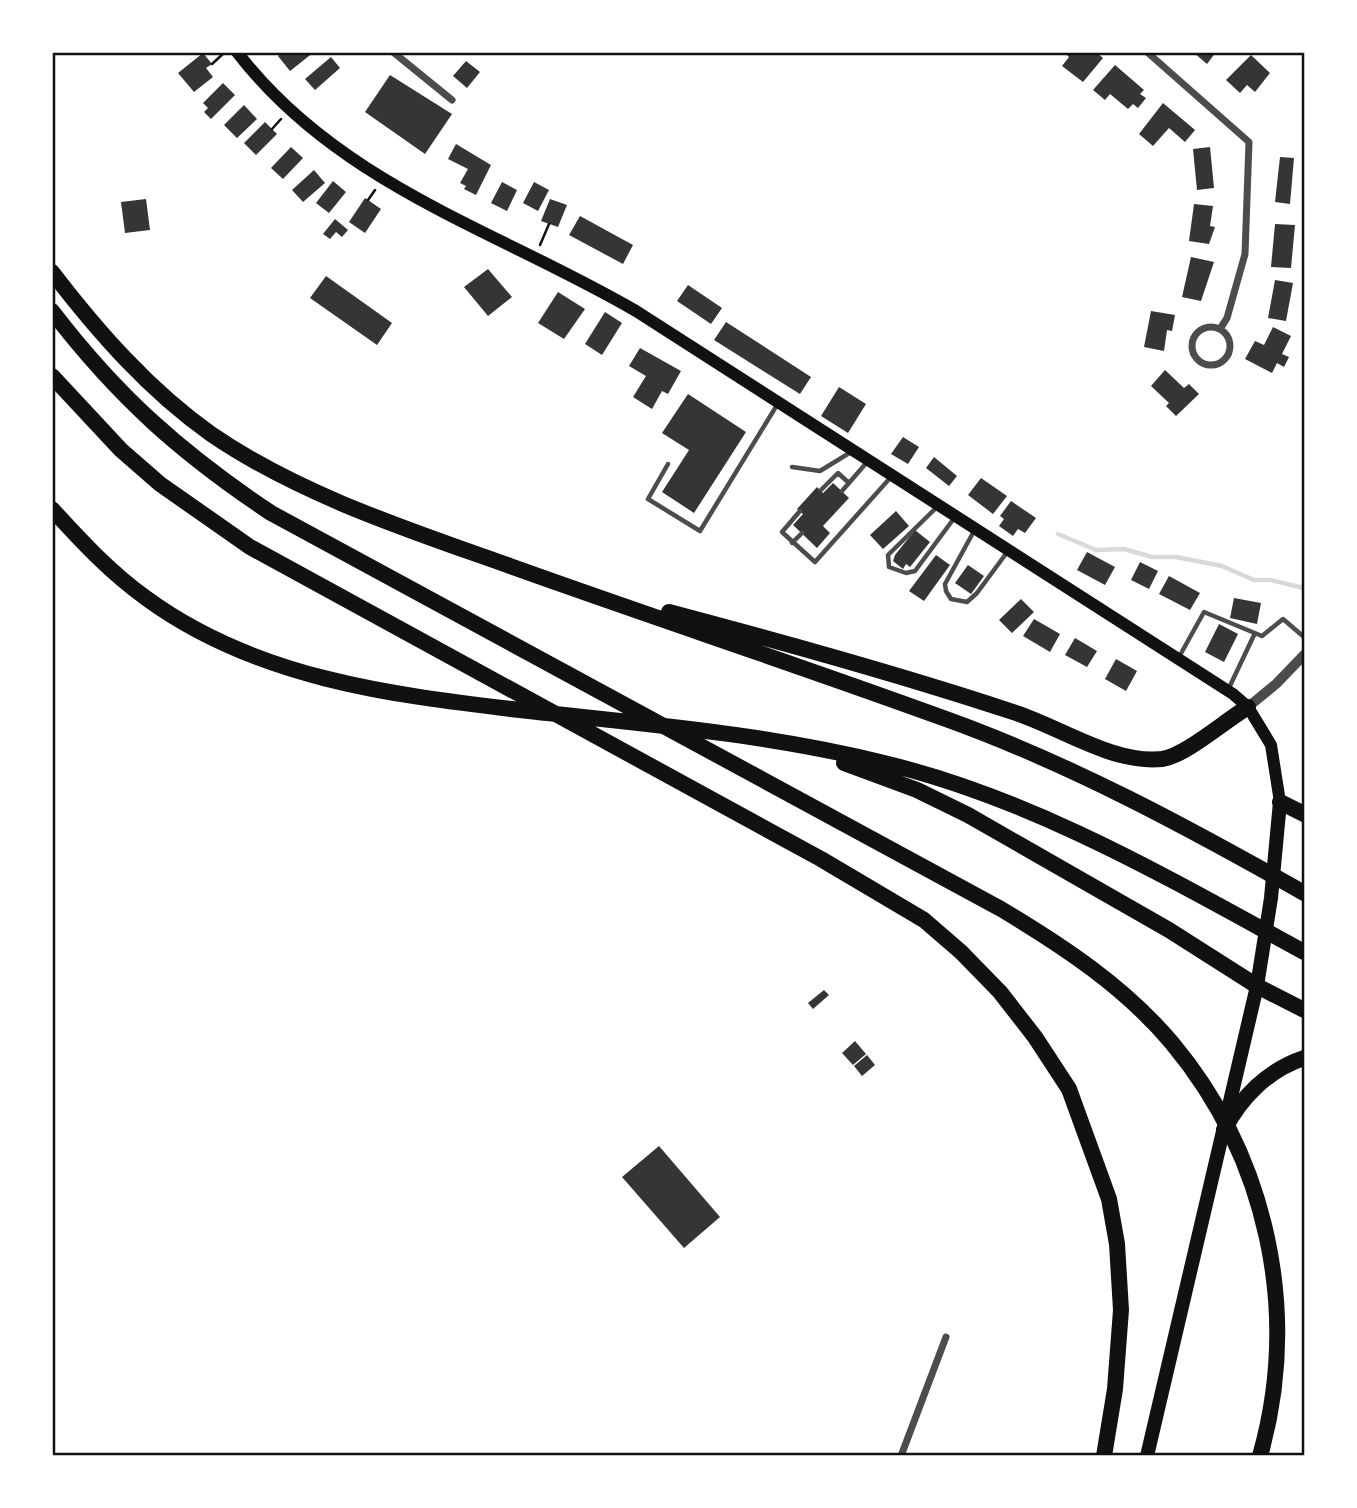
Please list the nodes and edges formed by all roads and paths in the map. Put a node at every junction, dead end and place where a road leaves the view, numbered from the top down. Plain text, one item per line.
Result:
1 (237, 52) edge
2 (393, 52) edge
3 (1147, 52) edge
4 (224, 53) edge
5 (212, 64) dead end
6 (452, 100) dead end
7 (281, 120) dead end
8 (272, 129) dead end
9 (375, 190) dead end
10 (368, 200) dead end
11 (549, 224) dead end
12 (540, 245) dead end
13 (52, 272) edge
14 (52, 311) edge
15 (1220, 329) junction
16 (52, 376) edge
17 (778, 403) junction
18 (852, 451) junction
19 (869, 460) junction
20 (668, 464) dead end
21 (792, 467) dead end
22 (891, 476) junction
23 (849, 483) junction
24 (821, 491) dead end
25 (842, 491) dead end
26 (937, 506) junction
27 (52, 509) edge
28 (800, 511) dead end
29 (955, 517) junction
30 (974, 530) junction
31 (802, 533) dead end
32 (792, 543) junction
33 (1007, 551) junction
34 (545, 579) junction
35 (1255, 633) junction
36 (1304, 637) edge
37 (1304, 655) edge
38 (1178, 659) junction
39 (1228, 690) junction
40 (1248, 707) junction
41 (772, 740) junction
42 (1280, 802) junction
43 (1304, 814) edge
44 (1304, 893) edge
45 (1304, 952) edge
46 (1257, 986) junction
47 (1304, 1010) edge
48 (1304, 1058) edge
49 (1221, 1136) junction
50 (946, 1337) dead end
51 (901, 1455) edge
52 (1104, 1455) edge
53 (1147, 1455) edge
54 (1260, 1455) edge

1 - 17 main road
2 - 6 street
3 - 15 street
4 - 5 path
7 - 8 path
9 - 10 path
11 - 12 path
13 - 34 highway
14 - 54 highway
15 - 15 street
16 - 52 highway
17 - 18 main road
17 - 20 lane
18 - 19 main road
18 - 21 lane
19 - 22 main road
19 - 23 lane
22 - 26 main road
22 - 32 lane
23 - 24 lane
23 - 25 lane
26 - 29 main road
26 - 29 lane
27 - 41 highway
28 - 32 lane
29 - 30 main road
30 - 33 main road
30 - 33 lane
31 - 32 lane
33 - 38 main road
34 - 40 highway
34 - 44 highway
35 - 36 lane
35 - 38 lane
35 - 39 lane
37 - 40 street
38 - 39 main road
39 - 40 main road
40 - 42 main road
41 - 45 highway
41 - 46 highway
42 - 43 highway
42 - 46 highway
46 - 47 highway
46 - 49 highway
48 - 49 highway
49 - 53 highway
50 - 51 street

